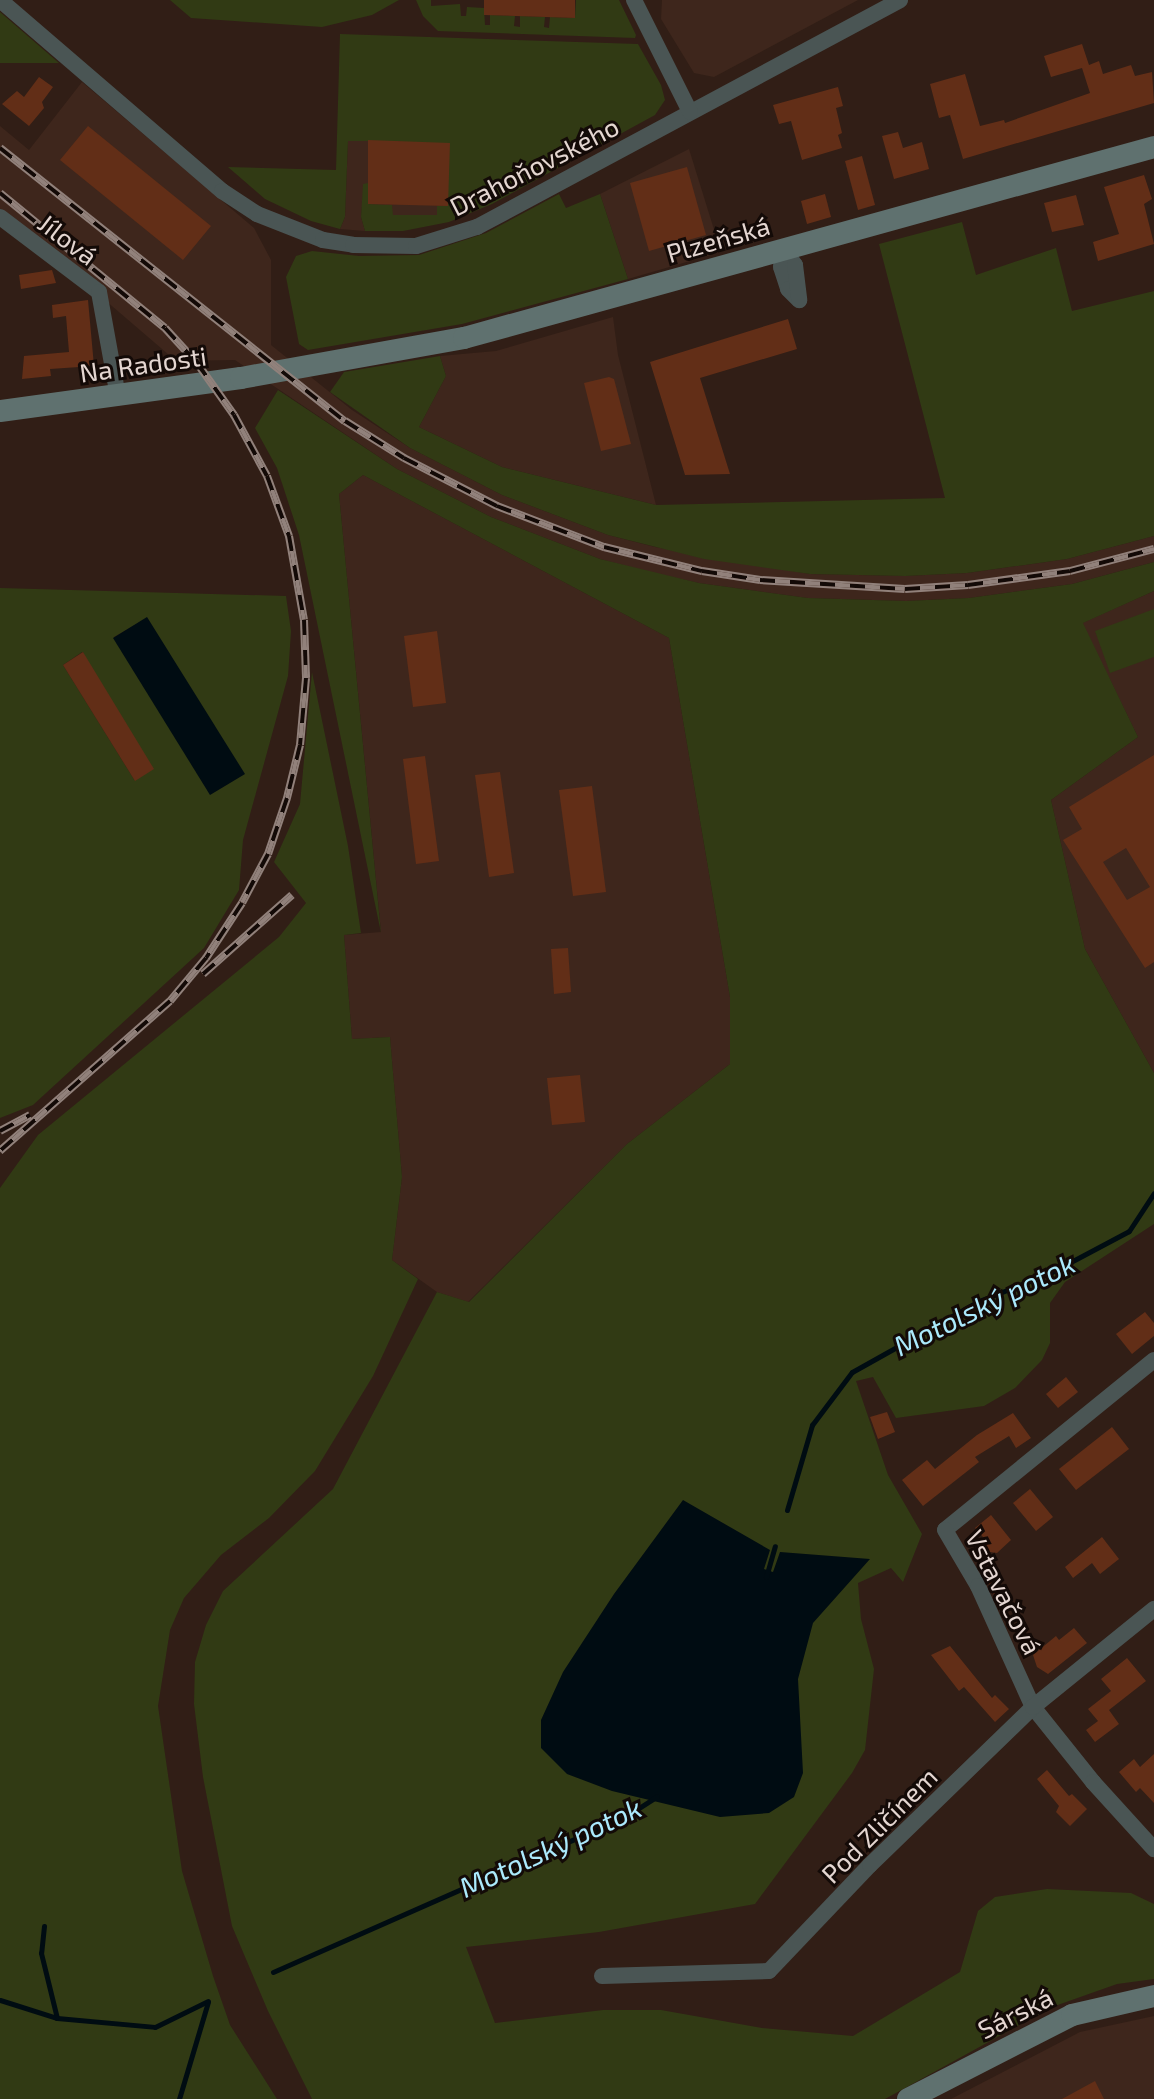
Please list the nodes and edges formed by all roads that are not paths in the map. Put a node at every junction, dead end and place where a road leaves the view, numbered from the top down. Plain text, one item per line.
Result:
1 (0, 0) edge
2 (634, 0) edge
3 (900, 0) edge
4 (690, 112) junction
5 (1154, 147) edge
6 (0, 217) edge
7 (294, 369) joint
8 (118, 397) junction
9 (0, 411) edge
10 (1154, 1360) edge
11 (1154, 1609) edge
12 (1033, 1707) junction
13 (1154, 1849) edge
14 (602, 1976) dead end
15 (1154, 1996) edge
16 (908, 2099) edge

1 - 4 street, Drahoňovského
2 - 4 street
3 - 4 street, Drahoňovského
5 - 7 main road, Plzeňská
6 - 8 street, Jílová
7 - 8 main road, Na Radosti
8 - 9 main road, Na Radosti
10 - 12 street, Vstavačová
11 - 12 street, Pod Zličínem
12 - 13 street, Vstavačová
12 - 14 street, Pod Zličínem
15 - 16 main road, Sárská

